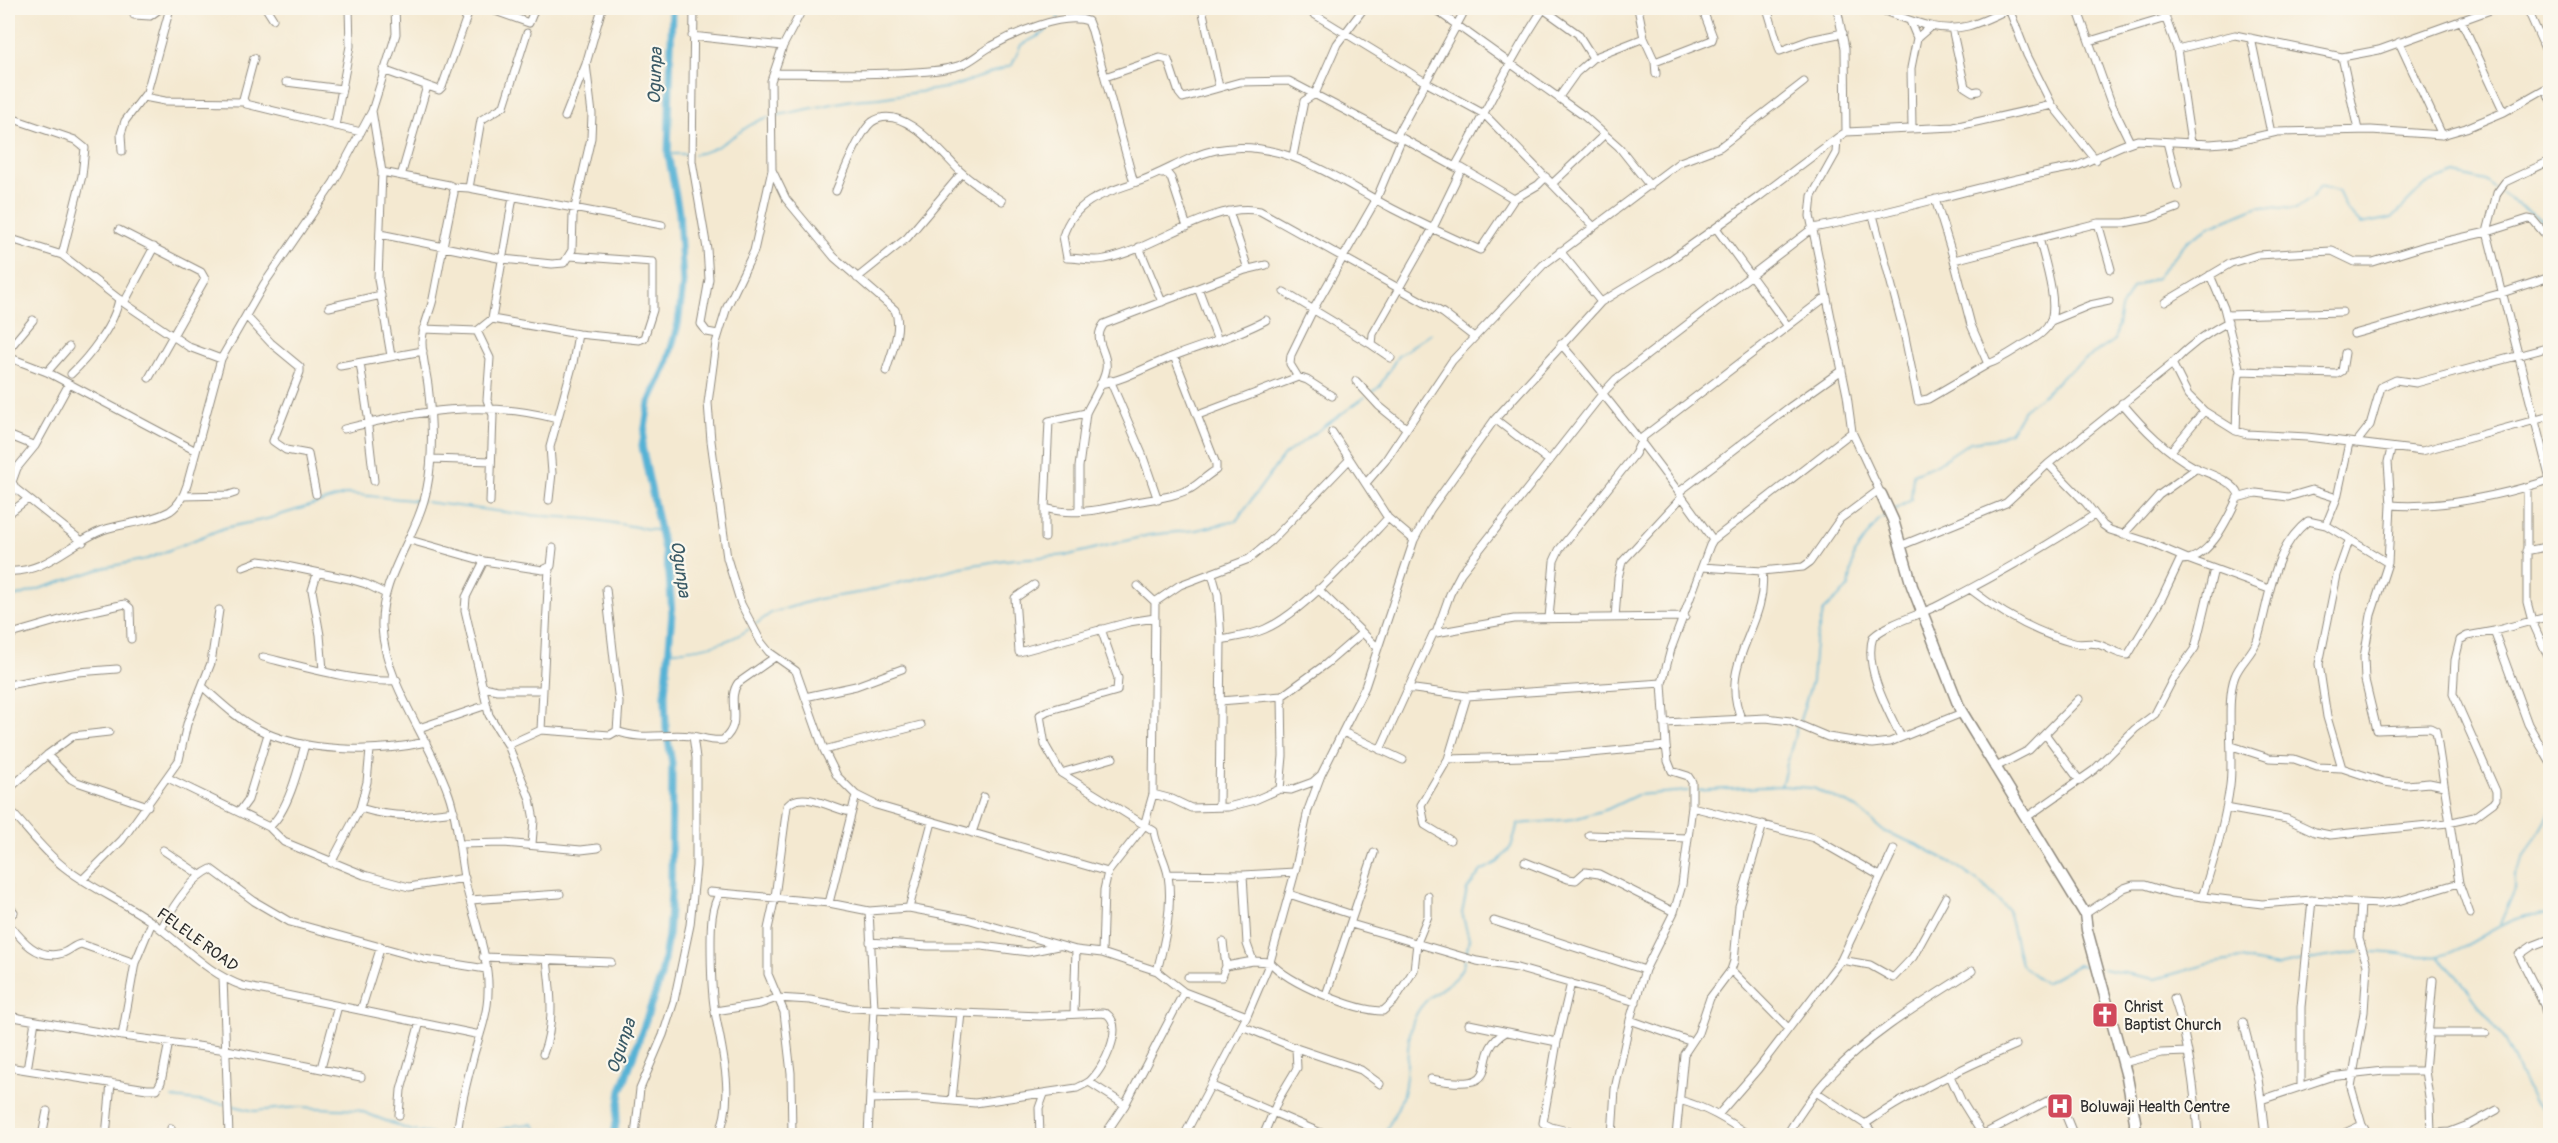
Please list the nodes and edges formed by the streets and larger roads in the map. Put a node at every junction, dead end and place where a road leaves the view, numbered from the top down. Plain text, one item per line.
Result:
1 (161, 8) edge
2 (170, 8) edge
3 (266, 8) edge
4 (349, 8) edge
5 (395, 8) edge
6 (470, 8) edge
7 (487, 8) edge
8 (535, 8) edge
9 (602, 8) edge
10 (694, 8) edge
11 (803, 8) edge
12 (1202, 8) edge
13 (1304, 8) edge
14 (1364, 8) edge
15 (1432, 8) edge
16 (1466, 8) edge
17 (1543, 8) edge
18 (1638, 8) edge
19 (1702, 8) edge
20 (1767, 8) edge
21 (1837, 8) edge
22 (1876, 8) edge
23 (2011, 8) edge
24 (2078, 8) edge
25 (2162, 8) edge
26 (2496, 8) edge
27 (2527, 8) edge
28 (134, 15) dead end
29 (2166, 18) junction
30 (273, 19) dead end
31 (2461, 20) junction
32 (1910, 21) junction
33 (1456, 26) junction
34 (1931, 26) junction
35 (1952, 28) junction
36 (1346, 32) junction
37 (527, 33) dead end
38 (1843, 33) junction
39 (692, 36) junction
40 (1644, 38) junction
41 (1917, 38) junction
42 (2251, 38) junction
43 (2090, 41) junction
44 (2399, 42) junction
45 (783, 46) junction
46 (2177, 49) junction
47 (2342, 57) junction
48 (254, 58) dead end
49 (1593, 58) junction
50 (2550, 60) edge
51 (1655, 62) junction
52 (586, 64) junction
53 (1512, 64) junction
54 (383, 70) junction
55 (774, 73) junction
56 (1656, 74) dead end
57 (1105, 77) junction
58 (286, 82) dead end
59 (1804, 82) dead end
60 (1427, 83) junction
61 (427, 86) junction
62 (1219, 87) junction
63 (2548, 88) edge
64 (342, 89) junction
65 (1978, 91) dead end
66 (1315, 94) junction
67 (1559, 97) junction
68 (144, 98) junction
69 (2550, 99) edge
70 (243, 102) junction
71 (2052, 105) junction
72 (372, 111) junction
73 (2504, 112) junction
74 (1485, 114) junction
75 (8, 117) edge
76 (565, 117) dead end
77 (335, 126) junction
78 (1912, 128) junction
79 (2358, 130) junction
80 (361, 132) junction
81 (1846, 132) junction
82 (2271, 133) junction
83 (1605, 134) junction
84 (2442, 135) junction
85 (1399, 137) junction
86 (1837, 138) junction
87 (2130, 142) junction
88 (2167, 142) junction
89 (2191, 143) junction
90 (122, 151) dead end
91 (1293, 156) junction
92 (2096, 159) junction
93 (2550, 161) edge
94 (1458, 168) junction
95 (772, 170) junction
96 (382, 172) junction
97 (962, 173) junction
98 (1162, 174) junction
99 (401, 176) junction
100 (1546, 177) junction
101 (1134, 183) junction
102 (1553, 183) junction
103 (1650, 186) junction
104 (2178, 186) dead end
105 (453, 187) junction
106 (469, 188) junction
107 (836, 191) dead end
108 (513, 197) junction
109 (1514, 199) junction
110 (1935, 199) junction
111 (1376, 200) junction
112 (1002, 201) dead end
113 (2177, 208) dead end
114 (575, 209) junction
115 (1229, 211) junction
116 (1873, 215) junction
117 (2098, 223) junction
118 (662, 225) dead end
119 (1593, 226) junction
120 (1187, 227) junction
121 (1716, 228) junction
122 (1813, 228) junction
123 (119, 230) dead end
124 (1432, 230) junction
125 (2487, 232) junction
126 (380, 234) junction
127 (8, 238) edge
128 (2039, 238) junction
129 (2550, 240) edge
130 (154, 247) junction
131 (442, 247) junction
132 (1139, 248) junction
133 (1560, 251) junction
134 (62, 255) junction
135 (570, 256) junction
136 (1343, 257) junction
137 (503, 259) junction
138 (1954, 260) junction
139 (1266, 265) dead end
140 (1248, 269) junction
141 (2111, 269) dead end
142 (2211, 275) junction
143 (1751, 276) junction
144 (2550, 277) edge
145 (857, 278) junction
146 (1198, 288) junction
147 (1398, 290) junction
148 (1284, 292) dead end
149 (2502, 293) junction
150 (381, 295) junction
151 (1826, 297) junction
152 (122, 301) junction
153 (2109, 301) dead end
154 (1162, 302) junction
155 (1601, 302) junction
156 (2165, 302) dead end
157 (329, 307) dead end
158 (1313, 310) junction
159 (2342, 312) dead end
160 (246, 316) junction
161 (492, 319) junction
162 (2227, 319) junction
163 (33, 320) dead end
164 (1266, 320) dead end
165 (2051, 321) junction
166 (1787, 325) junction
167 (423, 329) junction
168 (477, 331) junction
169 (578, 334) junction
170 (718, 334) junction
171 (2354, 334) dead end
172 (171, 335) junction
173 (1474, 337) junction
174 (1218, 341) junction
175 (1560, 344) junction
176 (1372, 345) junction
177 (69, 347) dead end
178 (2550, 347) edge
179 (8, 350) edge
180 (423, 351) junction
181 (2345, 353) dead end
182 (391, 356) junction
183 (1174, 356) junction
184 (8, 357) edge
185 (2519, 357) junction
186 (1391, 358) dead end
187 (221, 359) junction
188 (360, 363) junction
189 (2172, 363) junction
190 (1988, 364) junction
191 (340, 366) dead end
192 (1842, 370) junction
193 (886, 371) dead end
194 (2240, 371) junction
195 (47, 372) junction
196 (71, 374) dead end
197 (1105, 374) junction
198 (1298, 377) junction
199 (149, 378) dead end
200 (1356, 381) dead end
201 (1112, 382) junction
202 (69, 384) junction
203 (1100, 384) junction
204 (1603, 393) junction
205 (1332, 396) dead end
206 (2122, 403) junction
207 (490, 409) junction
208 (2204, 411) junction
209 (431, 412) junction
210 (1086, 413) junction
211 (1198, 415) junction
212 (2550, 416) edge
213 (557, 419) junction
214 (1495, 419) junction
215 (2536, 420) junction
216 (369, 423) junction
217 (1406, 428) junction
218 (344, 429) dead end
219 (2236, 431) junction
220 (1332, 432) dead end
221 (1852, 432) junction
222 (8, 435) edge
223 (1640, 443) junction
224 (2353, 443) junction
225 (35, 446) junction
226 (2391, 449) junction
227 (196, 451) junction
228 (2171, 451) junction
229 (431, 459) junction
230 (1349, 460) junction
231 (1548, 460) junction
232 (491, 461) junction
233 (2048, 464) junction
234 (2197, 468) junction
235 (2550, 480) edge
236 (374, 481) dead end
237 (1366, 483) junction
238 (2527, 487) junction
239 (1880, 492) junction
240 (235, 493) dead end
241 (316, 494) dead end
242 (1681, 494) junction
243 (183, 496) junction
244 (2237, 498) junction
245 (2337, 498) junction
246 (28, 499) junction
247 (549, 500) dead end
248 (1158, 500) junction
249 (490, 502) dead end
250 (2391, 505) junction
251 (1045, 508) junction
252 (1079, 511) junction
253 (8, 514) edge
254 (2094, 515) junction
255 (1388, 518) junction
256 (2326, 525) junction
257 (2123, 535) junction
258 (1045, 538) dead end
259 (410, 540) junction
260 (1414, 540) junction
261 (1713, 540) junction
262 (2349, 541) junction
263 (83, 542) junction
264 (1900, 546) junction
265 (2550, 546) edge
266 (553, 548) dead end
267 (2526, 551) junction
268 (2190, 560) junction
269 (484, 561) junction
270 (2388, 563) junction
271 (243, 567) dead end
272 (1702, 567) junction
273 (549, 568) junction
274 (2214, 569) junction
275 (1762, 571) junction
276 (8, 572) edge
277 (317, 574) junction
278 (1212, 574) junction
279 (1034, 585) dead end
280 (1138, 586) dead end
281 (606, 589) dead end
282 (1318, 589) junction
283 (1970, 589) junction
284 (2269, 589) junction
285 (386, 594) junction
286 (1155, 602) junction
287 (219, 610) dead end
288 (1923, 614) junction
289 (2550, 616) edge
290 (1685, 617) junction
291 (1155, 618) junction
292 (1549, 618) junction
293 (1615, 618) junction
294 (2532, 621) junction
295 (1101, 629) junction
296 (2494, 631) junction
297 (1362, 633) junction
298 (1436, 633) junction
299 (8, 635) edge
300 (131, 639) dead end
301 (1221, 640) junction
302 (1378, 648) junction
303 (263, 657) dead end
304 (775, 657) junction
305 (2550, 661) edge
306 (117, 669) dead end
307 (902, 669) dead end
308 (323, 670) junction
309 (397, 680) junction
310 (1662, 683) junction
311 (8, 686) edge
312 (203, 687) junction
313 (484, 687) junction
314 (1407, 688) junction
315 (543, 690) junction
316 (1282, 696) junction
317 (1467, 696) junction
318 (805, 697) junction
319 (2079, 699) dead end
320 (1220, 701) junction
321 (487, 705) junction
322 (1962, 712) junction
323 (1742, 720) junction
324 (1664, 723) junction
325 (921, 725) dead end
326 (419, 728) junction
327 (541, 730) junction
328 (617, 731) junction
329 (109, 732) dead end
330 (1343, 732) junction
331 (268, 734) junction
332 (2046, 735) junction
333 (691, 736) junction
334 (1901, 737) junction
335 (426, 742) junction
336 (305, 744) junction
337 (508, 745) junction
338 (1666, 746) junction
339 (2232, 746) junction
340 (370, 750) junction
341 (824, 750) junction
342 (1380, 750) junction
343 (47, 755) junction
344 (1113, 758) dead end
345 (1448, 759) junction
346 (1403, 760) dead end
347 (2550, 762) edge
348 (1994, 768) junction
349 (2342, 768) junction
350 (1060, 773) junction
351 (1321, 775) junction
352 (168, 778) junction
353 (2080, 781) junction
354 (2444, 786) junction
355 (1280, 789) junction
356 (8, 790) edge
357 (1154, 794) junction
358 (856, 795) junction
359 (984, 797) dead end
360 (1692, 805) junction
361 (148, 806) junction
362 (1219, 806) junction
363 (8, 808) edge
364 (360, 808) junction
365 (2226, 808) junction
366 (454, 810) junction
367 (240, 811) junction
368 (852, 812) junction
369 (2027, 818) junction
370 (932, 822) junction
371 (2448, 823) junction
372 (1763, 824) junction
373 (1144, 826) junction
374 (269, 827) junction
375 (972, 833) junction
376 (1589, 835) dead end
377 (1688, 838) junction
378 (1450, 840) dead end
379 (459, 844) junction
380 (531, 844) junction
381 (598, 848) dead end
382 (1894, 849) dead end
383 (163, 850) dead end
384 (1374, 853) dead end
385 (1525, 862) dead end
386 (332, 863) junction
387 (1108, 872) junction
388 (1295, 872) junction
389 (1168, 874) junction
390 (200, 875) junction
391 (1243, 875) junction
392 (1880, 876) junction
393 (465, 878) junction
394 (82, 880) junction
395 (2459, 883) junction
396 (710, 892) dead end
397 (720, 893) junction
398 (560, 894) dead end
399 (1289, 894) junction
400 (1428, 896) dead end
401 (775, 897) junction
402 (1946, 897) dead end
403 (2202, 897) junction
404 (470, 900) junction
405 (2312, 900) junction
406 (829, 903) junction
407 (2361, 903) junction
408 (8, 905) edge
409 (909, 908) junction
410 (869, 911) junction
411 (1674, 912) junction
412 (2085, 914) junction
413 (2470, 914) dead end
414 (1353, 915) junction
415 (8, 917) edge
416 (1494, 921) dead end
417 (152, 922) junction
418 (8, 923) edge
419 (1351, 924) junction
420 (161, 929) junction
421 (2550, 939) edge
422 (870, 942) junction
423 (1223, 942) dead end
424 (1417, 943) junction
425 (381, 946) junction
426 (1062, 946) junction
427 (1076, 950) junction
428 (1102, 952) junction
429 (483, 957) junction
430 (547, 960) junction
431 (1841, 960) junction
432 (1253, 961) junction
433 (611, 962) dead end
434 (1270, 962) junction
435 (135, 963) junction
436 (1226, 966) junction
437 (486, 969) junction
438 (1645, 970) junction
439 (1731, 970) junction
440 (1157, 971) junction
441 (1972, 971) dead end
442 (1188, 977) dead end
443 (224, 978) junction
444 (2433, 980) dead end
445 (1571, 983) junction
446 (1184, 992) junction
447 (1326, 995) junction
448 (777, 998) junction
449 (2174, 998) dead end
450 (1636, 1002) junction
451 (2547, 1004) edge
452 (338, 1006) junction
453 (874, 1008) junction
454 (361, 1010) junction
455 (715, 1011) junction
456 (961, 1013) junction
457 (1074, 1013) junction
458 (8, 1016) edge
459 (1247, 1016) junction
460 (35, 1020) junction
461 (1630, 1020) junction
462 (420, 1022) junction
463 (2243, 1022) dead end
464 (1468, 1024) dead end
465 (1242, 1026) junction
466 (1788, 1028) junction
467 (1506, 1032) junction
468 (2550, 1032) edge
469 (2428, 1033) junction
470 (2486, 1033) dead end
471 (480, 1035) junction
472 (122, 1036) junction
473 (169, 1042) junction
474 (1557, 1042) junction
475 (1692, 1042) junction
476 (2016, 1045) dead end
477 (1296, 1048) junction
478 (227, 1050) junction
479 (2187, 1052) junction
480 (543, 1054) dead end
481 (2123, 1063) junction
482 (8, 1067) edge
483 (321, 1068) junction
484 (27, 1070) junction
485 (2425, 1071) junction
486 (2354, 1075) junction
487 (1950, 1076) junction
488 (361, 1077) dead end
489 (1431, 1078) dead end
490 (1089, 1082) junction
491 (111, 1083) junction
492 (1380, 1084) dead end
493 (2301, 1085) junction
494 (1212, 1086) junction
495 (1816, 1092) junction
496 (1044, 1094) junction
497 (870, 1099) junction
498 (952, 1100) junction
499 (1679, 1100) junction
500 (2261, 1100) junction
501 (1125, 1105) junction
502 (2497, 1110) dead end
503 (47, 1111) dead end
504 (1271, 1113) junction
505 (1718, 1114) junction
506 (399, 1115) dead end
507 (1865, 1124) junction
508 (2362, 1125) junction
509 (2431, 1133) junction
510 (1981, 1135) edge
511 (42, 1136) edge
512 (106, 1136) edge
513 (229, 1136) edge
514 (457, 1136) edge
515 (635, 1136) edge
516 (718, 1136) edge
517 (792, 1136) edge
518 (868, 1136) edge
519 (1040, 1136) edge
520 (1104, 1136) edge
521 (1184, 1136) edge
522 (1263, 1136) edge
523 (1328, 1136) edge
524 (1588, 1136) edge
525 (1612, 1136) edge
526 (1676, 1136) edge
527 (1750, 1136) edge
528 (1785, 1136) edge
529 (1875, 1136) edge
530 (2074, 1136) edge
531 (2135, 1136) edge
532 (2198, 1136) edge
533 (2265, 1136) edge
534 (2338, 1136) edge
535 (2369, 1136) edge
536 (2392, 1136) edge

1 - 28 street
2 - 68 street
3 - 30 street
4 - 64 street
5 - 54 street
6 - 61 street
7 - 8 street
9 - 52 street
10 - 39 street
11 - 45 street
12 - 62 street
13 - 36 street
14 - 36 street
15 - 33 street
16 - 33 street
17 - 49 street
17 - 53 street
18 - 40 street
19 - 51 street
20 - 38 street
21 - 38 street
22 - 32 street
23 - 35 street
23 - 71 street
24 - 43 street
25 - 29 street
26 - 31 street
27 - 50 street
29 - 43 street
29 - 46 street
31 - 44 street
31 - 73 street
32 - 34 street
32 - 41 street
33 - 53 street
33 - 60 street
34 - 35 street
34 - 41 street
35 - 65 street
36 - 60 street
36 - 66 street
37 - 106 street
38 - 81 street
39 - 45 street
39 - 170 street
40 - 49 street
40 - 51 street
41 - 78 street
42 - 46 street
42 - 47 street
42 - 82 street
43 - 87 street
44 - 47 street
44 - 84 street
45 - 55 street
46 - 89 street
47 - 79 street
48 - 70 street
49 - 67 street
51 - 56 street
52 - 76 street
52 - 114 street
53 - 67 street
53 - 74 street
54 - 61 street
54 - 72 street
55 - 57 street
55 - 95 street
57 - 62 street
57 - 101 street
58 - 64 street
59 - 103 street
60 - 74 street
60 - 85 street
61 - 99 street
62 - 66 street
63 - 69 street
63 - 73 street
64 - 77 street
66 - 85 street
66 - 91 street
67 - 83 street
68 - 70 street
68 - 90 street
70 - 77 street
71 - 78 street
71 - 92 street
72 - 80 street
72 - 96 street
73 - 84 street
74 - 94 street
74 - 100 street
75 - 134 street
77 - 80 street
78 - 81 street
79 - 82 street
79 - 84 street
80 - 160 street
81 - 86 street
82 - 89 street
83 - 102 street
83 - 103 street
85 - 94 street
85 - 111 street
86 - 121 street
86 - 122 street
87 - 88 street
87 - 92 street
88 - 89 street
88 - 104 street
91 - 98 street
91 - 111 street
92 - 110 street
93 - 125 street
94 - 109 street
94 - 124 street
95 - 145 street
95 - 170 street
96 - 99 street
96 - 126 street
97 - 107 street
97 - 112 street
97 - 145 street
98 - 101 street
98 - 120 street
99 - 105 street
100 - 102 street
100 - 109 street
101 - 132 street
102 - 119 street
103 - 119 street
105 - 106 street
105 - 131 street
106 - 108 street
108 - 114 street
108 - 137 street
109 - 124 street
110 - 116 street
110 - 138 street
111 - 124 street
111 - 136 street
113 - 117 street
114 - 118 street
114 - 135 street
115 - 120 street
115 - 136 street
115 - 140 street
116 - 122 street
116 - 190 street
117 - 128 street
117 - 141 street
119 - 133 street
120 - 132 street
121 - 143 street
121 - 155 street
122 - 143 street
122 - 151 street
123 - 130 street
124 - 147 street
125 - 129 street
125 - 142 street
125 - 149 street
126 - 131 street
126 - 150 street
127 - 134 street
128 - 138 street
128 - 165 street
130 - 152 street
130 - 172 street
131 - 137 street
131 - 167 street
132 - 154 street
133 - 155 street
133 - 173 street
134 - 152 street
135 - 137 street
135 - 169 street
136 - 147 street
136 - 158 street
137 - 161 street
138 - 190 street
139 - 140 street
140 - 146 street
142 - 156 street
142 - 162 street
143 - 166 street
143 - 204 street
144 - 149 street
145 - 193 street
146 - 154 street
146 - 174 street
147 - 173 street
147 - 176 street
148 - 158 street
149 - 171 street
149 - 185 street
150 - 157 street
150 - 182 street
151 - 166 street
151 - 192 street
152 - 172 street
152 - 196 street
153 - 165 street
154 - 197 street
155 - 175 street
158 - 176 street
158 - 198 street
159 - 162 street
160 - 187 street
160 - 241 street
161 - 168 street
161 - 169 street
162 - 189 street
162 - 194 street
163 - 179 street
164 - 174 street
165 - 190 street
166 - 223 street
167 - 168 street
167 - 180 street
168 - 207 street
169 - 213 street
170 - 304 street
172 - 187 street
172 - 199 street
173 - 217 street
174 - 183 street
175 - 204 street
175 - 214 street
176 - 186 street
177 - 195 street
178 - 185 street
180 - 182 street
180 - 209 street
181 - 194 street
182 - 188 street
183 - 201 street
183 - 211 street
184 - 195 street
185 - 215 street
185 - 224 street
187 - 227 street
188 - 191 street
188 - 216 street
189 - 206 street
189 - 208 street
192 - 221 street
192 - 242 street
194 - 219 street
195 - 202 street
197 - 201 street
197 - 203 street
198 - 205 street
198 - 211 street
200 - 217 street
201 - 203 street
201 - 248 street
202 - 225 street
202 - 227 street
203 - 210 street
204 - 223 street
204 - 231 street
206 - 228 street
206 - 233 street
207 - 209 street
207 - 213 street
207 - 232 street
208 - 219 street
208 - 228 street
209 - 216 street
209 - 229 street
210 - 251 street
210 - 252 street
211 - 248 street
212 - 215 street
213 - 247 street
214 - 231 street
214 - 260 street
215 - 226 street
215 - 235 street
216 - 218 street
216 - 236 street
217 - 237 street
219 - 224 street
220 - 230 street
221 - 239 street
221 - 261 street
222 - 225 street
223 - 242 street
223 - 292 street
224 - 226 street
224 - 245 street
225 - 246 street
226 - 250 street
227 - 243 street
228 - 234 street
229 - 232 street
229 - 259 street
230 - 237 street
230 - 278 street
231 - 298 street
232 - 249 street
233 - 254 street
233 - 264 street
234 - 244 street
234 - 257 street
235 - 238 street
237 - 255 street
238 - 250 street
238 - 267 street
239 - 264 street
239 - 275 street
240 - 243 street
242 - 261 street
242 - 293 street
243 - 263 street
244 - 245 street
244 - 268 street
245 - 256 street
246 - 253 street
246 - 263 street
248 - 252 street
250 - 270 street
251 - 252 street
251 - 258 street
254 - 257 street
254 - 283 street
255 - 260 street
255 - 282 street
256 - 262 street
256 - 284 street
257 - 268 street
259 - 269 street
259 - 285 street
260 - 302 street
261 - 272 street
262 - 270 street
262 - 349 street
263 - 276 street
264 - 288 street
265 - 267 street
266 - 273 street
267 - 294 street
268 - 274 street
268 - 283 street
269 - 273 street
269 - 313 street
270 - 354 street
271 - 277 street
272 - 275 street
272 - 290 street
273 - 315 street
274 - 284 street
274 - 353 street
275 - 323 street
277 - 285 street
277 - 308 street
278 - 286 street
278 - 301 street
279 - 295 street
280 - 286 street
281 - 328 street
282 - 297 street
282 - 301 street
283 - 288 street
284 - 339 street
285 - 309 street
286 - 291 street
287 - 312 street
288 - 322 street
288 - 334 street
289 - 294 street
290 - 293 street
290 - 310 street
291 - 295 street
291 - 357 street
292 - 293 street
292 - 298 street
294 - 296 street
294 - 305 street
295 - 350 street
296 - 347 street
296 - 371 street
297 - 302 street
297 - 316 street
298 - 314 street
299 - 300 street
301 - 320 street
302 - 330 street
303 - 308 street
304 - 318 street
304 - 333 street
306 - 311 street
307 - 318 street
308 - 309 street
309 - 326 street
310 - 317 street
310 - 324 street
312 - 331 street
312 - 352 street
313 - 315 street
313 - 321 street
314 - 317 street
314 - 342 street
315 - 327 street
316 - 320 street
316 - 355 street
317 - 345 street
318 - 341 street
319 - 332 street
320 - 362 street
321 - 326 street
321 - 337 street
322 - 334 street
322 - 348 street
323 - 324 street
323 - 334 street
324 - 338 street
325 - 341 street
326 - 335 street
327 - 328 street
327 - 337 street
328 - 333 street
329 - 343 street
330 - 342 street
330 - 351 street
331 - 336 street
331 - 367 street
332 - 348 street
332 - 353 street
333 - 515 street
335 - 340 street
335 - 366 street
336 - 340 street
336 - 374 street
337 - 380 street
338 - 345 street
338 - 360 street
339 - 349 street
339 - 365 street
340 - 364 street
341 - 358 street
342 - 346 street
343 - 356 street
343 - 361 street
344 - 350 street
345 - 378 street
348 - 369 street
349 - 354 street
350 - 373 street
351 - 355 street
351 - 388 street
352 - 361 street
352 - 367 street
353 - 369 street
354 - 371 street
355 - 362 street
357 - 362 street
357 - 373 street
358 - 368 street
358 - 370 street
359 - 375 street
360 - 372 street
360 - 377 street
361 - 394 street
363 - 394 street, FELELE ROAD
364 - 366 street
364 - 386 street
365 - 371 street
365 - 403 street
366 - 379 street
367 - 374 street
368 - 401 street
368 - 406 street
369 - 412 street
370 - 375 street
370 - 409 street
371 - 395 street
372 - 392 street
372 - 439 street
373 - 387 street
373 - 389 street
374 - 386 street
375 - 387 street
376 - 377 street
377 - 411 street
379 - 380 street
379 - 393 street
380 - 381 street
382 - 392 street
383 - 390 street
384 - 414 street
385 - 411 street
386 - 393 street
387 - 428 street
388 - 391 street
388 - 399 street
389 - 391 street
389 - 440 street
390 - 420 street
390 - 425 street
391 - 432 street
392 - 431 street
393 - 404 street
394 - 417 street, FELELE ROAD
395 - 407 street
395 - 413 street
396 - 397 street
397 - 401 street
397 - 455 street
398 - 404 street
399 - 414 street
399 - 434 street
400 - 424 street
401 - 406 street
401 - 448 street
402 - 431 street
403 - 405 street
403 - 412 street
404 - 429 street
405 - 407 street
405 - 493 street
406 - 410 street
407 - 486 street
408 - 415 street
409 - 410 street
409 - 426 street
410 - 422 street
411 - 438 street
412 - 481 street
414 - 419 street
416 - 438 street
417 - 420 street, FELELE ROAD
417 - 435 street
418 - 435 street
419 - 424 street
419 - 447 street
420 - 443 street, FELELE ROAD
421 - 451 street
422 - 426 street
422 - 453 street
423 - 436 street
424 - 445 street
424 - 447 street
425 - 437 street
425 - 454 street
426 - 427 street
427 - 428 street
427 - 457 street
428 - 440 street
429 - 430 street
429 - 437 street
430 - 433 street
430 - 480 street
431 - 466 street
432 - 434 street
432 - 436 street
434 - 447 street
434 - 459 street
435 - 472 street
436 - 442 street
437 - 471 street
438 - 450 street
439 - 466 street
439 - 475 street
440 - 446 street
441 - 495 street
443 - 452 street, FELELE ROAD
443 - 478 street
444 - 469 street
445 - 450 street
445 - 474 street
446 - 459 street
446 - 501 street
448 - 453 street
448 - 455 street
448 - 517 street
449 - 479 street
450 - 461 street
451 - 468 street
452 - 454 street, FELELE ROAD
452 - 483 street
453 - 456 street
453 - 497 street
454 - 462 street, FELELE ROAD
455 - 516 street
456 - 457 street
456 - 498 street
457 - 490 street
458 - 460 street
459 - 465 street
460 - 472 street
460 - 484 street
461 - 475 street
461 - 525 street
462 - 471 street, FELELE ROAD
462 - 506 street
463 - 500 street
464 - 467 street
465 - 477 street
465 - 494 street
466 - 505 street
467 - 474 street
467 - 489 street
469 - 470 street
469 - 485 street
471 - 514 street
472 - 473 street
473 - 478 street
473 - 491 street
474 - 524 street
475 - 499 street
476 - 487 street
477 - 492 street
477 - 504 street
478 - 483 street
478 - 513 street
479 - 481 street
479 - 532 street
481 - 531 street
482 - 484 street
483 - 488 street
484 - 491 street
485 - 486 street
485 - 509 street
486 - 493 street
486 - 508 street
487 - 507 street
487 - 510 street
490 - 496 street
490 - 501 street
491 - 512 street
493 - 500 street
494 - 504 street
494 - 521 street
495 - 507 street
495 - 528 street
496 - 498 street
496 - 519 street
497 - 498 street
497 - 518 street
499 - 505 street
499 - 526 street
500 - 533 street
501 - 520 street
502 - 509 street
503 - 511 street
504 - 522 street
504 - 523 street
505 - 527 street
507 - 529 street
508 - 534 street
508 - 535 street
509 - 536 street
510 - 530 street

